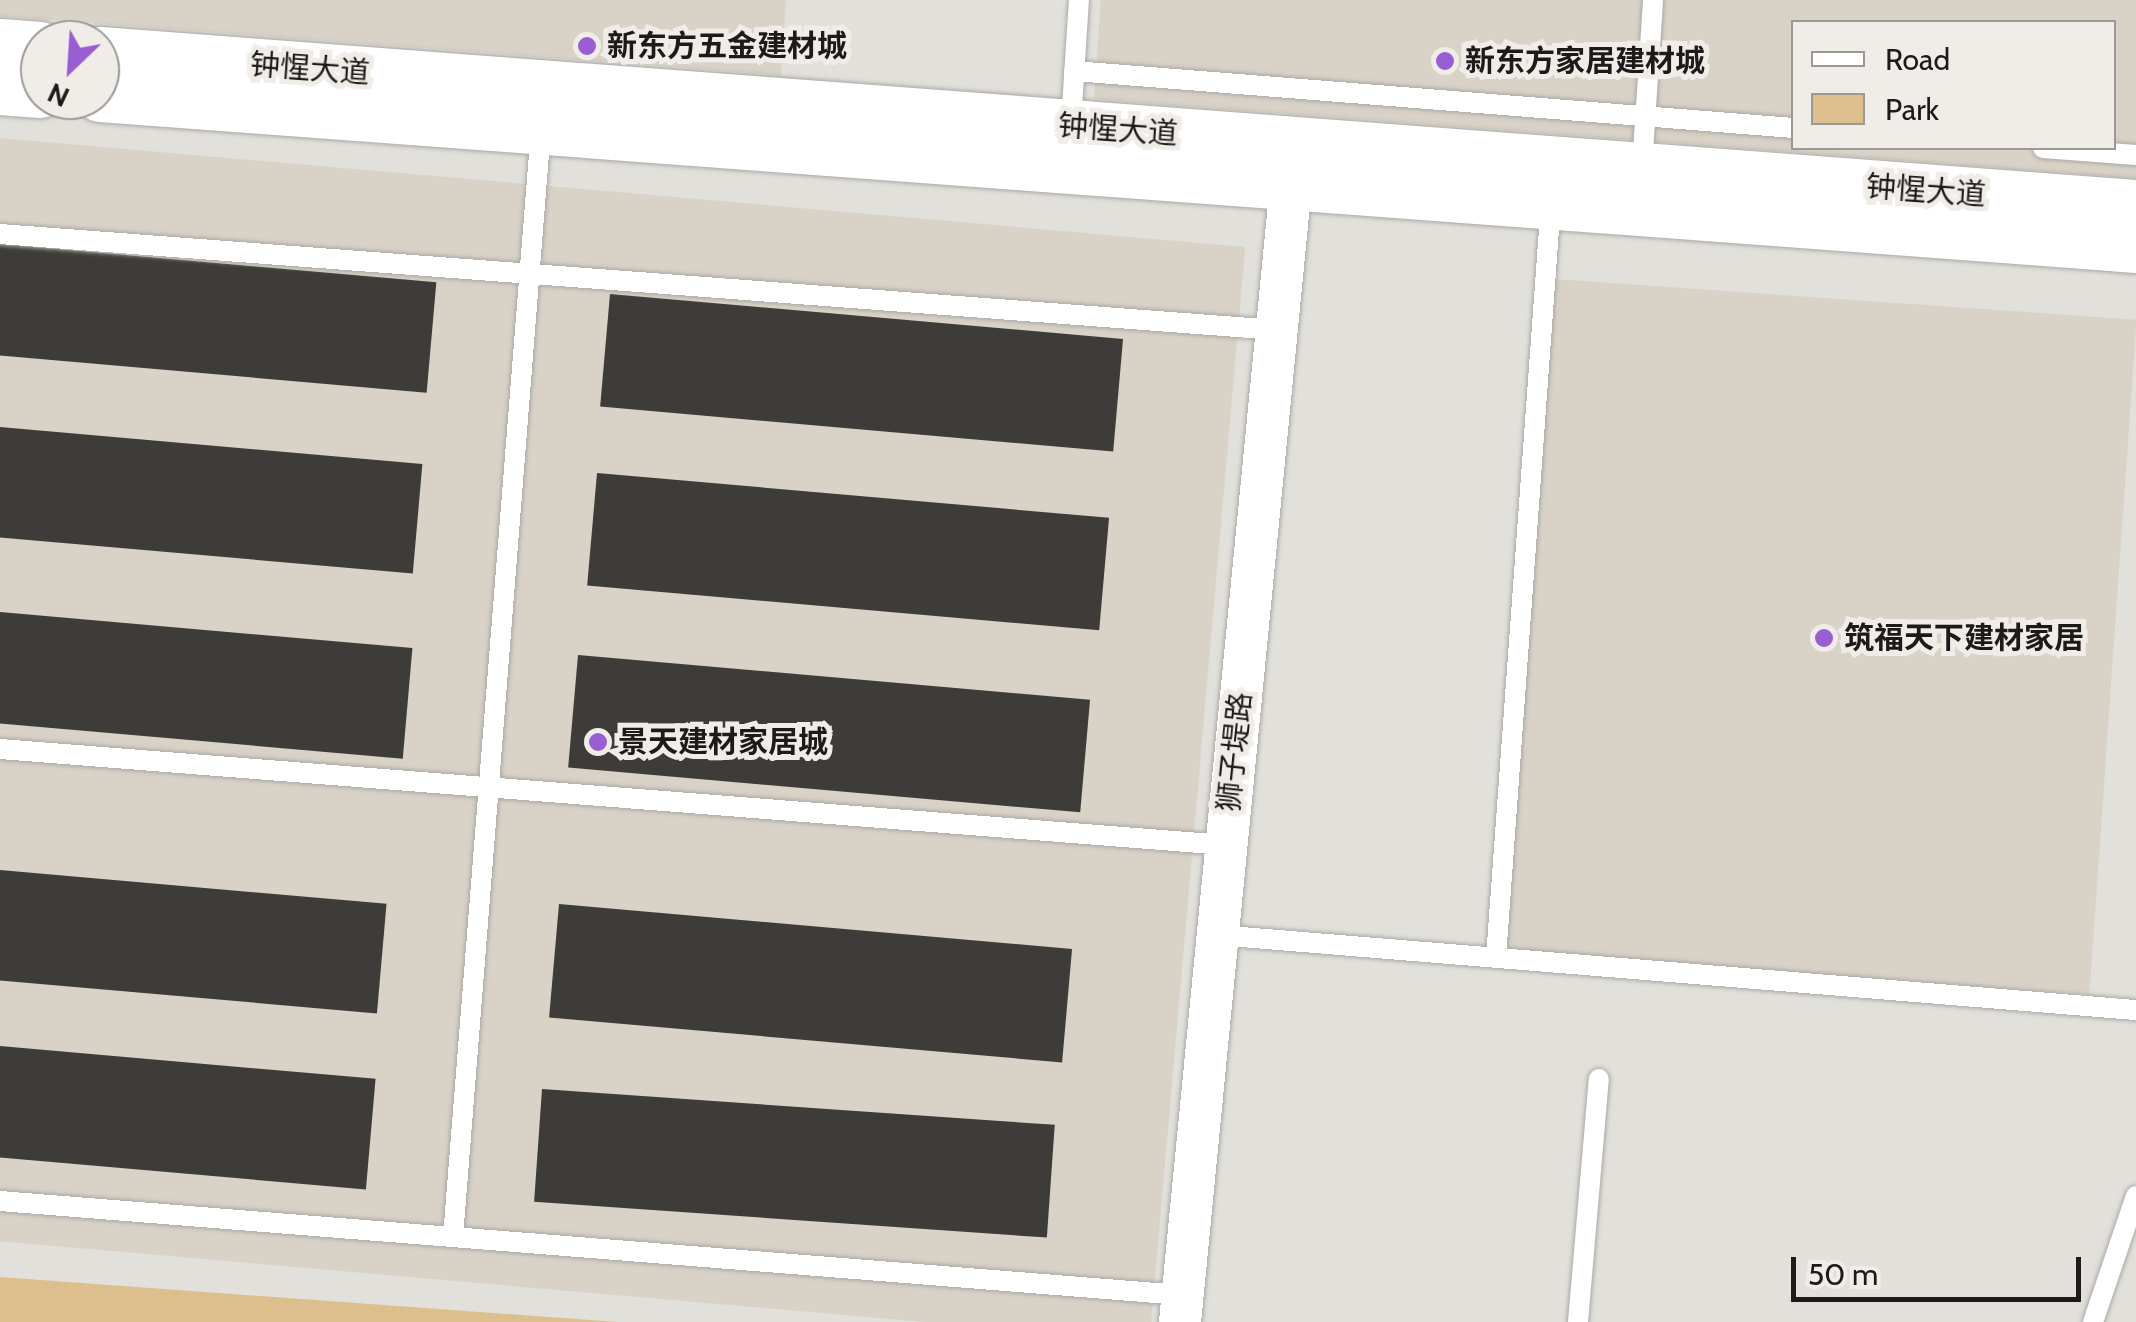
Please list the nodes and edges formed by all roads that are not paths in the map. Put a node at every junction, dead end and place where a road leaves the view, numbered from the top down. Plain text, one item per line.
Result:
1 (1079, 0) edge
2 (1653, 0) edge
3 (120, 56) edge
4 (1074, 71) junction
5 (120, 95) edge
6 (1645, 116) junction
7 (542, 127) junction
8 (1071, 127) junction
9 (1791, 128) edge
10 (2070, 150) edge
11 (2136, 155) edge
12 (1642, 170) junction
13 (1291, 182) junction
14 (1551, 202) junction
15 (2136, 207) edge
16 (0, 234) edge
17 (2136, 246) edge
18 (529, 274) junction
19 (1276, 330) junction
20 (0, 749) edge
21 (488, 786) junction
22 (1226, 845) junction
23 (1217, 935) junction
24 (1496, 958) junction
25 (2136, 1010) edge
26 (1599, 1080) dead end
27 (2136, 1196) edge
28 (0, 1201) edge
29 (453, 1237) junction
30 (1181, 1308) edge
31 (1578, 1322) edge
32 (2093, 1322) edge

1 - 4 lane
2 - 6 lane
3 - 8 main road, 钟惺大道
4 - 6 lane
4 - 8 lane
5 - 7 main road, 钟惺大道
6 - 9 lane
6 - 12 lane
7 - 13 main road, 钟惺大道
7 - 18 lane
8 - 12 main road, 钟惺大道
10 - 11 lane
12 - 15 main road, 钟惺大道
13 - 14 main road, 钟惺大道
13 - 19 street, 狮子堤路
14 - 17 main road, 钟惺大道
14 - 24 lane
16 - 18 lane
18 - 19 lane
18 - 21 lane
19 - 22 street, 狮子堤路
20 - 21 lane
21 - 22 lane
21 - 29 lane
22 - 23 street, 狮子堤路
23 - 24 lane
23 - 30 street, 狮子堤路
24 - 25 lane
26 - 31 lane
27 - 32 lane
28 - 29 lane
29 - 30 lane

